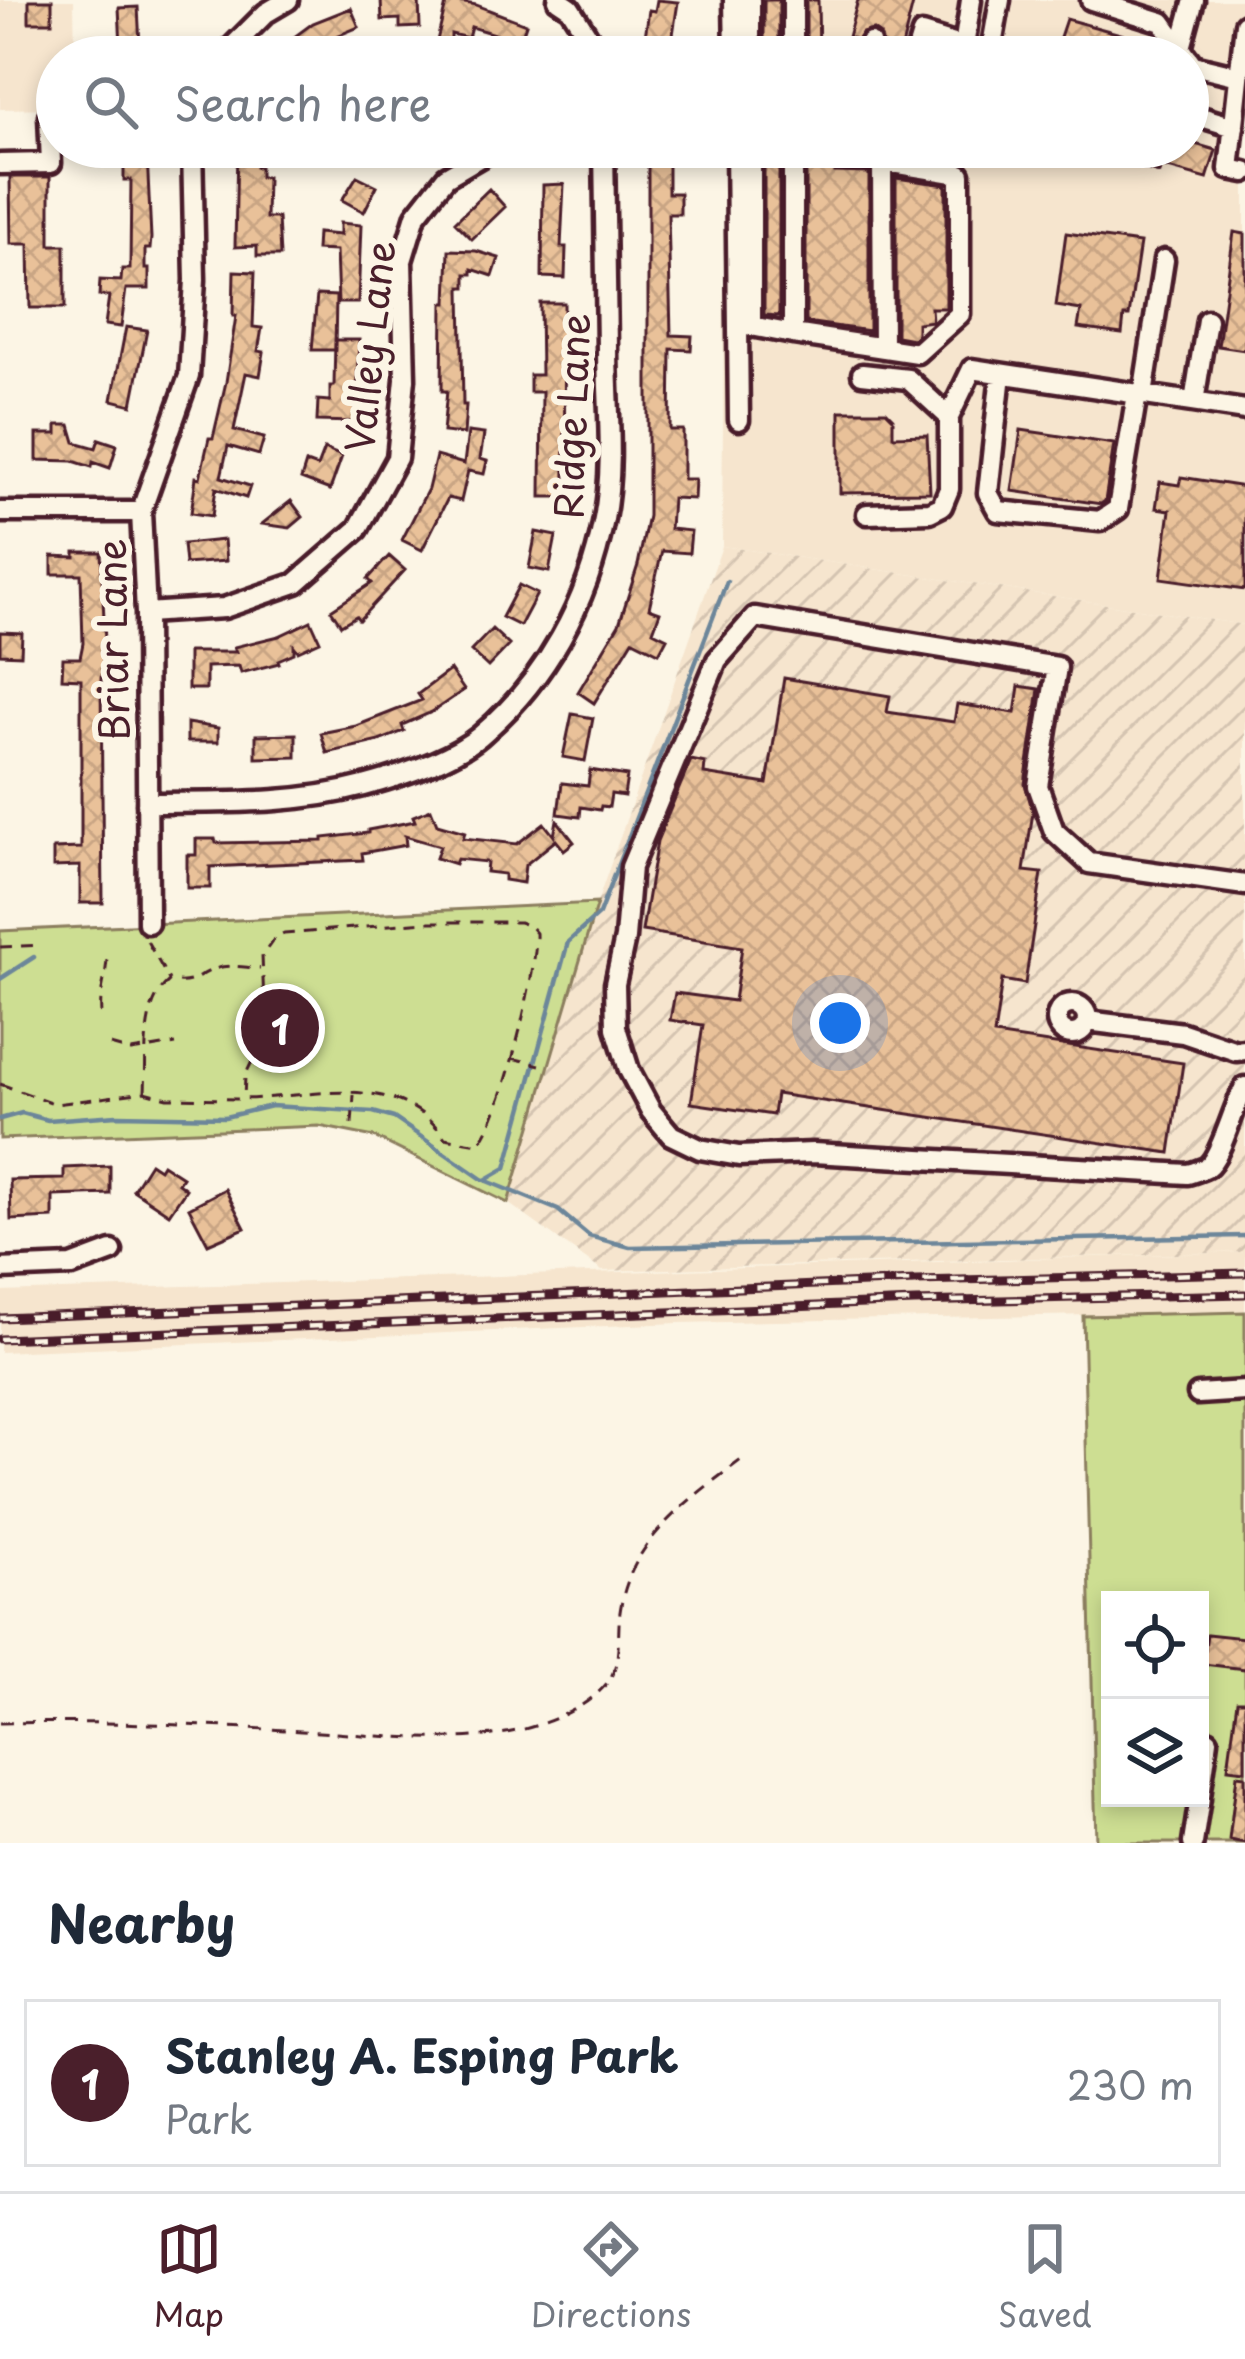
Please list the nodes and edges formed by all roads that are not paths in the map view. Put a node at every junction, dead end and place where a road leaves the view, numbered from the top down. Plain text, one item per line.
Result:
1 (288, 0) edge
2 (558, 0) edge
3 (734, 0) edge
4 (750, 0) edge
5 (793, 0) edge
6 (971, 0) edge
7 (1091, 0) edge
8 (1194, 0) edge
9 (1002, 3) edge
10 (1245, 24) edge
11 (243, 36) edge
12 (588, 36) edge
13 (735, 36) edge
14 (750, 36) edge
15 (793, 36) edge
16 (966, 36) edge
17 (998, 36) edge
18 (1172, 36) edge
19 (1189, 36) edge
20 (1209, 69) edge
21 (1239, 76) junction
22 (1240, 106) edge
23 (1209, 123) edge
24 (1237, 136) edge
25 (36, 163) edge
26 (0, 164) edge
27 (192, 168) edge
28 (461, 168) edge
29 (604, 168) edge
30 (736, 168) edge
31 (751, 168) edge
32 (793, 168) edge
33 (882, 168) edge
34 (924, 168) edge
35 (1245, 172) edge
36 (1164, 260) dead end
37 (1207, 320) dead end
38 (793, 334) junction
39 (883, 347) junction
40 (862, 374) dead end
41 (1001, 374) junction
42 (1140, 394) junction
43 (1194, 402) junction
44 (1245, 410) edge
45 (949, 416) junction
46 (739, 420) dead end
47 (0, 512) edge
48 (140, 512) junction
49 (867, 514) dead end
50 (146, 614) junction
51 (147, 803) junction
52 (1245, 885) edge
53 (147, 932) road end
54 (1087, 1021) dead end
55 (1245, 1050) edge
56 (1245, 1087) edge
57 (112, 1251) dead end
58 (0, 1269) edge
59 (1245, 1391) edge
60 (1198, 1394) dead end
61 (1198, 1807) edge
62 (1193, 1843) edge

1 - 11 street
2 - 12 street
3 - 13 street
4 - 14 street
5 - 15 street
6 - 16 street
7 - 18 street
8 - 19 street
9 - 17 street
10 - 21 street
20 - 21 street
21 - 22 street
22 - 24 street
23 - 24 street
24 - 35 street
25 - 26 street
27 - 48 street, Briar Lane
28 - 50 street, Valley Lane
29 - 51 street, Ridge Lane
30 - 46 street
31 - 38 street
32 - 38 street
33 - 39 street
34 - 39 street
36 - 42 street
37 - 43 street
38 - 39 street
40 - 45 street
41 - 42 street
41 - 42 street
41 - 45 street
42 - 43 street
43 - 44 street
45 - 49 street
47 - 48 street
48 - 50 street, Briar Lane
50 - 51 street, Briar Lane
51 - 53 street, Briar Lane
52 - 56 street
54 - 55 street
57 - 58 street
59 - 60 street
61 - 62 street

